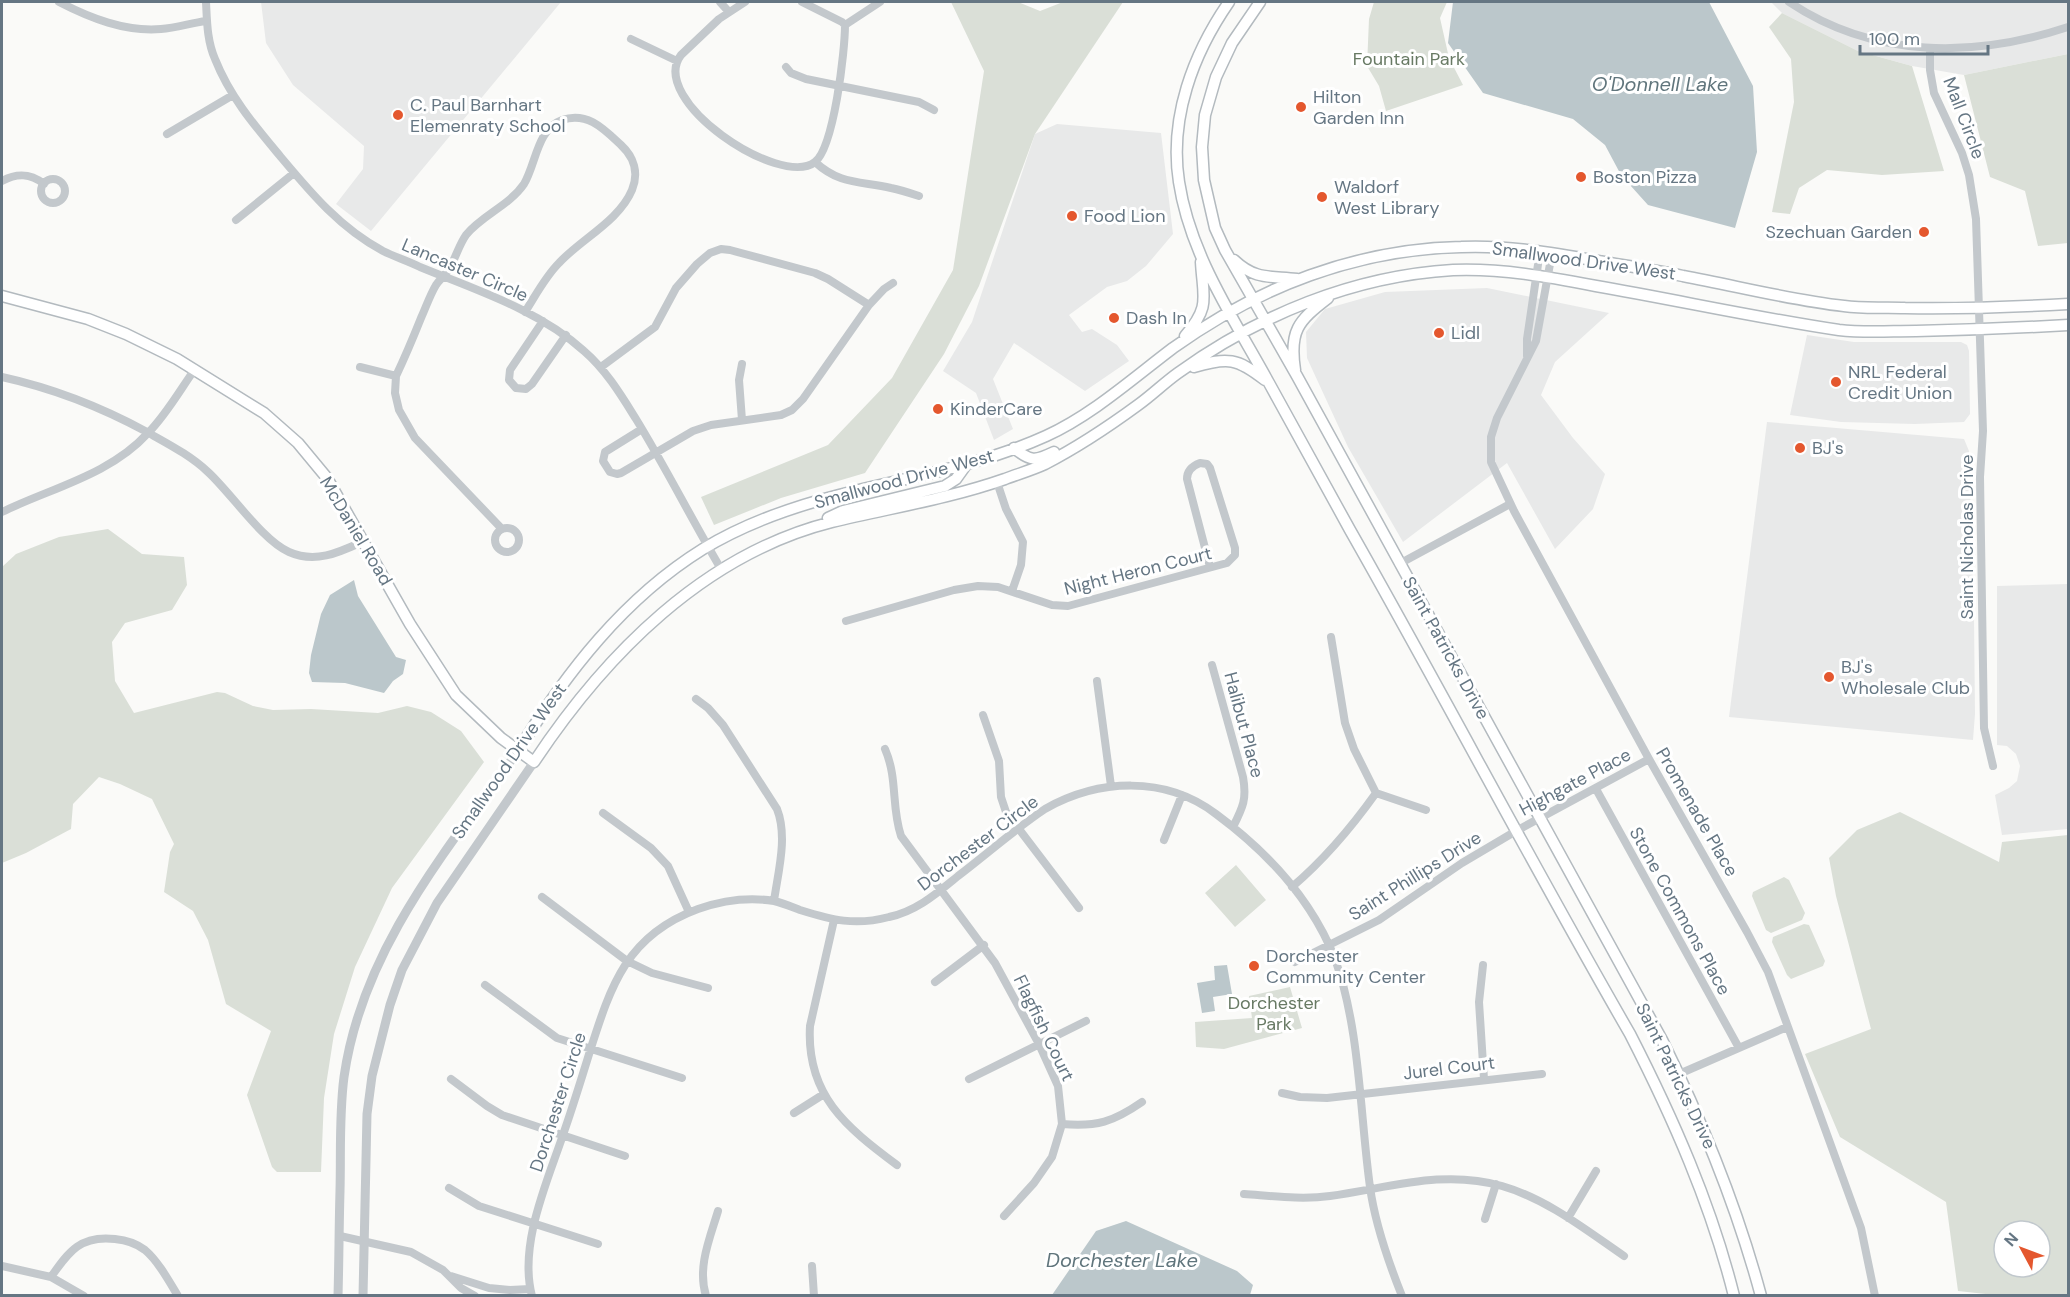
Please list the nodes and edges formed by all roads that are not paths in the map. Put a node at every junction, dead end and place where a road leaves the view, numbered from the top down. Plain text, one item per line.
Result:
1 (59, 2) edge
2 (206, 2) edge
3 (720, 2) edge
4 (745, 2) edge
5 (802, 2) edge
6 (880, 2) edge
7 (1229, 2) edge
8 (1789, 2) edge
9 (1256, 3) edge
10 (729, 12) junction
11 (206, 21) junction
12 (845, 25) junction
13 (2068, 27) edge
14 (631, 39) dead end
15 (1930, 48) junction
16 (677, 61) junction
17 (786, 67) dead end
18 (838, 87) junction
19 (233, 95) junction
20 (934, 110) dead end
21 (167, 134) dead end
22 (815, 162) junction
23 (294, 172) junction
24 (2, 181) edge
25 (44, 184) dead end
26 (919, 196) dead end
27 (236, 220) dead end
28 (1225, 250) junction
29 (1540, 252) junction
30 (1552, 253) junction
31 (1201, 256) junction
32 (444, 276) junction
33 (1542, 276) junction
34 (1300, 279) junction
35 (893, 283) dead end
36 (1336, 292) junction
37 (2, 296) edge
38 (1252, 299) junction
39 (2068, 304) edge
40 (869, 305) junction
41 (1979, 307) junction
42 (1230, 311) junction
43 (525, 312) junction
44 (543, 321) junction
45 (1264, 321) junction
46 (2068, 325) edge
47 (1980, 330) junction
48 (1242, 334) junction
49 (566, 336) junction
50 (1177, 346) junction
51 (742, 364) dead end
52 (360, 367) dead end
53 (601, 367) junction
54 (195, 369) junction
55 (1180, 372) junction
56 (396, 376) junction
57 (1297, 376) junction
58 (2, 377) edge
59 (1269, 383) junction
60 (742, 420) junction
61 (1111, 424) junction
62 (642, 429) junction
63 (148, 433) junction
64 (1014, 448) junction
65 (656, 453) junction
66 (966, 465) junction
67 (997, 482) junction
68 (1510, 504) junction
69 (2, 512) edge
70 (502, 529) dead end
71 (790, 536) junction
72 (364, 541) junction
73 (708, 547) junction
74 (1399, 564) junction
75 (1210, 567) junction
76 (721, 569) junction
77 (1012, 591) junction
78 (846, 621) dead end
79 (1331, 638) dead end
80 (1212, 665) dead end
81 (1097, 681) dead end
82 (696, 699) dead end
83 (983, 716) dead end
84 (885, 749) dead end
85 (518, 751) junction
86 (1649, 759) junction
87 (534, 762) junction
88 (1993, 766) dead end
89 (1111, 786) junction
90 (1596, 789) junction
91 (1376, 793) junction
92 (1182, 795) junction
93 (1426, 810) dead end
94 (603, 813) dead end
95 (1539, 819) junction
96 (1233, 827) junction
97 (1018, 829) junction
98 (1516, 831) junction
99 (1164, 840) dead end
100 (1292, 887) junction
101 (942, 889) junction
102 (542, 897) dead end
103 (774, 901) junction
104 (1079, 908) dead end
105 (689, 912) junction
106 (834, 920) junction
107 (984, 945) junction
108 (1329, 946) junction
109 (627, 961) junction
110 (1295, 962) dead end
111 (1483, 965) dead end
112 (935, 982) dead end
113 (485, 985) dead end
114 (708, 988) dead end
115 (1086, 1021) dead end
116 (1786, 1027) junction
117 (1039, 1044) junction
118 (1739, 1047) junction
119 (591, 1049) junction
120 (1542, 1074) dead end
121 (1679, 1074) junction
122 (682, 1078) dead end
123 (451, 1079) dead end
124 (969, 1079) dead end
125 (1484, 1079) junction
126 (1282, 1093) dead end
127 (824, 1094) junction
128 (1359, 1094) junction
129 (1142, 1102) dead end
130 (794, 1113) dead end
131 (1062, 1124) junction
132 (563, 1136) junction
133 (625, 1156) dead end
134 (897, 1165) dead end
135 (1596, 1171) dead end
136 (1496, 1184) junction
137 (449, 1188) dead end
138 (1370, 1189) junction
139 (1244, 1194) dead end
140 (718, 1211) dead end
141 (1004, 1216) dead end
142 (1568, 1218) junction
143 (1485, 1219) dead end
144 (534, 1224) junction
145 (340, 1236) junction
146 (365, 1242) junction
147 (598, 1244) dead end
148 (1624, 1256) dead end
149 (2, 1266) edge
150 (812, 1266) dead end
151 (51, 1276) junction
152 (450, 1276) junction
153 (531, 1292) edge
154 (84, 1296) edge
155 (178, 1296) edge
156 (338, 1296) edge
157 (363, 1296) edge
158 (475, 1296) edge
159 (706, 1296) edge
160 (814, 1296) edge
161 (1402, 1296) edge
162 (1734, 1296) edge
163 (1761, 1296) edge
164 (1875, 1296) edge

1 - 11 street
2 - 11 street, Lancaster Circle
3 - 10 street
4 - 10 street
5 - 12 street
6 - 12 street
7 - 31 main road, Saint Patricks Drive
8 - 15 street, Mall Circle
9 - 28 main road, Saint Patricks Drive
10 - 16 street
11 - 19 street, Lancaster Circle
12 - 18 street
13 - 15 street, Mall Circle
14 - 16 street
15 - 41 street, Mall Circle
16 - 22 street
17 - 18 street
18 - 20 street
18 - 22 street
19 - 21 street
19 - 23 street, Lancaster Circle
22 - 26 street
23 - 27 street
23 - 32 street, Lancaster Circle
24 - 25 street
28 - 34 main road
28 - 38 main road, Saint Patricks Drive
29 - 30 main road, Smallwood Drive West
29 - 33 street, Promenade Place
29 - 34 main road, Smallwood Drive West
30 - 33 street, Promenade Place
30 - 41 main road, Smallwood Drive West
31 - 42 main road, Saint Patricks Drive
31 - 50 main road
32 - 43 street, Lancaster Circle
32 - 43 street
32 - 56 street
33 - 36 main road, Smallwood Drive West
33 - 47 main road, Smallwood Drive West
33 - 68 street, Promenade Place
34 - 38 main road, Smallwood Drive West
35 - 40 street
36 - 45 main road, Smallwood Drive West
36 - 57 main road
37 - 54 main road, McDaniel Road
38 - 42 main road, Smallwood Drive West
38 - 45 main road, Saint Patricks Drive
39 - 41 main road, Smallwood Drive West
40 - 53 street
40 - 60 street
41 - 47 street, Saint Nicholas Drive
42 - 48 main road, Saint Patricks Drive
42 - 50 main road, Smallwood Drive West
43 - 44 street, Lancaster Circle
44 - 49 street, Lancaster Circle
44 - 49 street
45 - 48 main road, Smallwood Drive West
45 - 57 main road, Saint Patricks Drive
46 - 47 main road, Smallwood Drive West
47 - 88 street, Saint Nicholas Drive
48 - 55 main road, Smallwood Drive West
48 - 59 main road, Saint Patricks Drive
49 - 53 street, Lancaster Circle
50 - 64 main road, Smallwood Drive West
51 - 60 street
52 - 56 street
53 - 62 street, Lancaster Circle
54 - 63 street
54 - 72 main road, McDaniel Road
55 - 59 main road
55 - 61 main road, Smallwood Drive West
56 - 70 street
57 - 74 main road, Saint Patricks Drive
58 - 63 street
59 - 98 main road, Saint Patricks Drive
60 - 65 street
61 - 64 main road
61 - 67 main road, Smallwood Drive West
62 - 65 street, Lancaster Circle
62 - 65 street
63 - 69 street
63 - 72 street
64 - 66 main road, Smallwood Drive West
65 - 73 street, Lancaster Circle
66 - 71 main road
66 - 73 main road, Smallwood Drive West
67 - 71 main road, Smallwood Drive West
67 - 77 street
68 - 74 street
68 - 86 street, Promenade Place
71 - 76 main road, Smallwood Drive West
72 - 85 main road, McDaniel Road
73 - 76 street, Lancaster Circle
73 - 85 main road, Smallwood Drive West
74 - 95 main road, Saint Patricks Drive
75 - 75 street, Night Heron Court
75 - 77 street, Night Heron Court
76 - 87 main road, Smallwood Drive West
77 - 78 street, Night Heron Court
79 - 91 street
80 - 96 street, Halibut Place
81 - 89 street
82 - 103 street
83 - 97 street
84 - 101 street, Flagfish Court
85 - 87 main road, McDaniel Road
85 - 145 street, Smallwood Drive West
86 - 90 street, Highgate Place
86 - 116 street, Promenade Place
87 - 146 street, Smallwood Drive West
89 - 92 street, Dorchester Circle
89 - 97 street, Dorchester Circle
90 - 95 street, Highgate Place
90 - 118 street, Stone Commons Place
91 - 93 street
91 - 100 street
92 - 96 street, Dorchester Circle
92 - 99 street
94 - 105 street
95 - 98 street, Highgate Place
95 - 121 main road, Saint Patricks Drive
96 - 100 street, Dorchester Circle
97 - 101 street, Dorchester Circle
97 - 104 street
98 - 108 street, Saint Phillips Drive
98 - 162 main road, Saint Patricks Drive
100 - 108 street, Dorchester Circle
101 - 106 street, Dorchester Circle
101 - 107 street, Flagfish Court
102 - 109 street
103 - 105 street, Dorchester Circle
103 - 106 street, Dorchester Circle
105 - 109 street, Dorchester Circle
106 - 127 street
107 - 112 street
107 - 117 street, Flagfish Court
108 - 110 street, Saint Phillips Drive
108 - 128 street, Dorchester Circle
109 - 114 street
109 - 119 street, Dorchester Circle
111 - 125 street
113 - 119 street
115 - 117 street
116 - 118 street
116 - 164 street, Promenade Place
117 - 124 street
117 - 131 street, Flagfish Court
118 - 121 street
119 - 122 street
119 - 132 street, Dorchester Circle
120 - 125 street, Jurel Court
121 - 163 main road, Saint Patricks Drive
123 - 132 street
125 - 128 street, Jurel Court
126 - 128 street, Jurel Court
127 - 130 street
127 - 134 street
128 - 138 street, Dorchester Circle
129 - 131 street
131 - 141 street, Flagfish Court
132 - 133 street
132 - 144 street, Dorchester Circle
135 - 142 street
136 - 138 street
136 - 142 street
136 - 143 street
137 - 144 street
138 - 139 street
138 - 161 street, Dorchester Circle
140 - 159 street
142 - 148 street
144 - 147 street
144 - 153 street, Dorchester Circle
145 - 146 street
145 - 156 street, Smallwood Drive West
146 - 152 street
146 - 157 street, Smallwood Drive West
149 - 151 street
150 - 160 street
151 - 154 street
151 - 155 street
152 - 153 street
152 - 158 street

